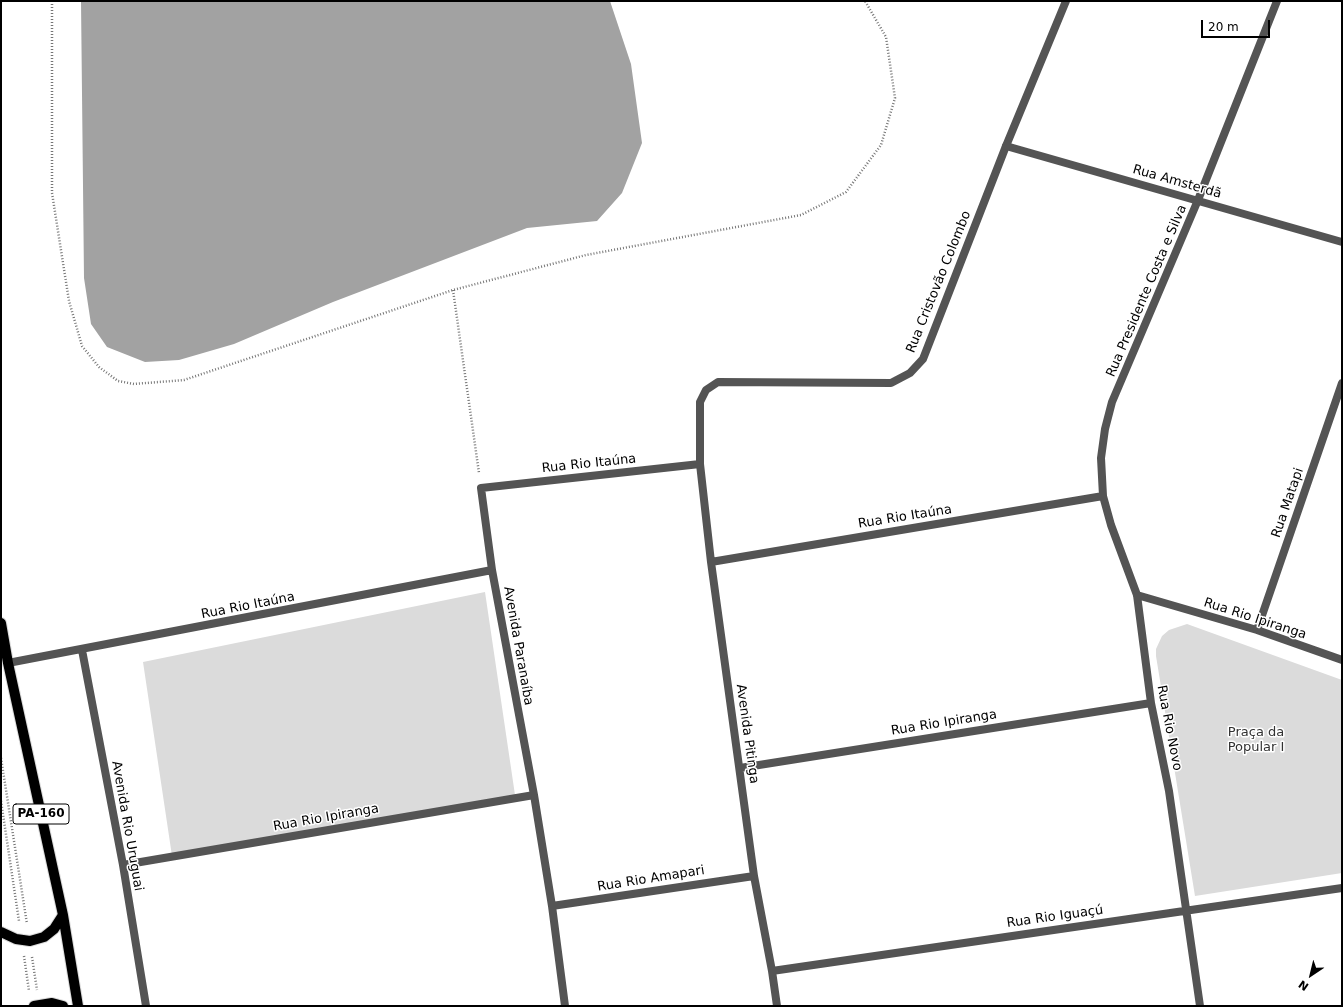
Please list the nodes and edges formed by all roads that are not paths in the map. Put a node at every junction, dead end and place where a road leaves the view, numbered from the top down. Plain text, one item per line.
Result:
1 (1066, 1) edge
2 (1277, 1) edge
3 (1006, 146) junction
4 (1198, 200) junction
5 (1342, 242) edge
6 (1342, 383) edge
7 (1101, 458) joint
8 (700, 464) junction
9 (481, 488) joint
10 (1103, 496) junction
11 (711, 562) junction
12 (492, 570) junction
13 (1138, 595) junction
14 (1, 623) edge
15 (1257, 630) junction
16 (82, 650) junction
17 (1342, 660) edge
18 (8, 663) junction
19 (1151, 703) junction
20 (740, 768) junction
21 (534, 795) junction
22 (123, 865) junction
23 (754, 876) junction
24 (1342, 888) edge
25 (552, 906) junction
26 (1186, 910) junction
27 (63, 915) junction
28 (1, 932) edge
29 (772, 971) junction
30 (34, 1003) edge
31 (64, 1006) edge
32 (78, 1006) edge
33 (146, 1006) edge
34 (565, 1006) edge
35 (777, 1006) edge
36 (1200, 1006) edge

1 - 3 street, Rua Cristovão Colombo
2 - 4 street, Rua Presidente Costa e Silva
3 - 4 street, Rua Amsterdã
3 - 8 street, Rua Cristovão Colombo
4 - 5 street, Rua Amsterdã
4 - 7 street, Rua Presidente Costa e Silva
6 - 15 street, Rua Matapi
7 - 10 street, Rua Rio Novo
8 - 9 street, Rua Rio Itaúna
8 - 11 street, Avenida Pitinga
9 - 12 street, Avenida Paranaíba
10 - 11 street, Rua Rio Itaúna
10 - 13 street, Rua Rio Novo
11 - 20 street, Avenida Pitinga
12 - 16 street, Rua Rio Itaúna
12 - 21 street, Avenida Paranaíba
13 - 15 street, Rua Rio Ipiranga
13 - 19 street, Rua Rio Novo
14 - 18 main road, PA-160
15 - 17 street, Rua Rio Ipiranga
16 - 18 street, Rua Rio Itaúna
16 - 22 street, Avenida Rio Uruguai
18 - 27 main road, PA-160
19 - 20 street, Rua Rio Ipiranga
19 - 26 street, Rua Rio Novo
20 - 23 street, Avenida Pitinga
21 - 22 street, Rua Rio Ipiranga
21 - 25 street, Avenida Paranaíba
22 - 33 street, Avenida Rio Uruguai
23 - 25 street, Rua Rio Amapari
23 - 29 street, Avenida Pitinga
24 - 26 street, Rua Rio Iguaçú
25 - 34 street, Avenida Paranaíba
26 - 29 street, Rua Rio Iguaçú
26 - 36 street, Rua Rio Novo
27 - 28 main road
27 - 32 main road, PA-160
29 - 35 street, Avenida Pitinga
30 - 31 main road

